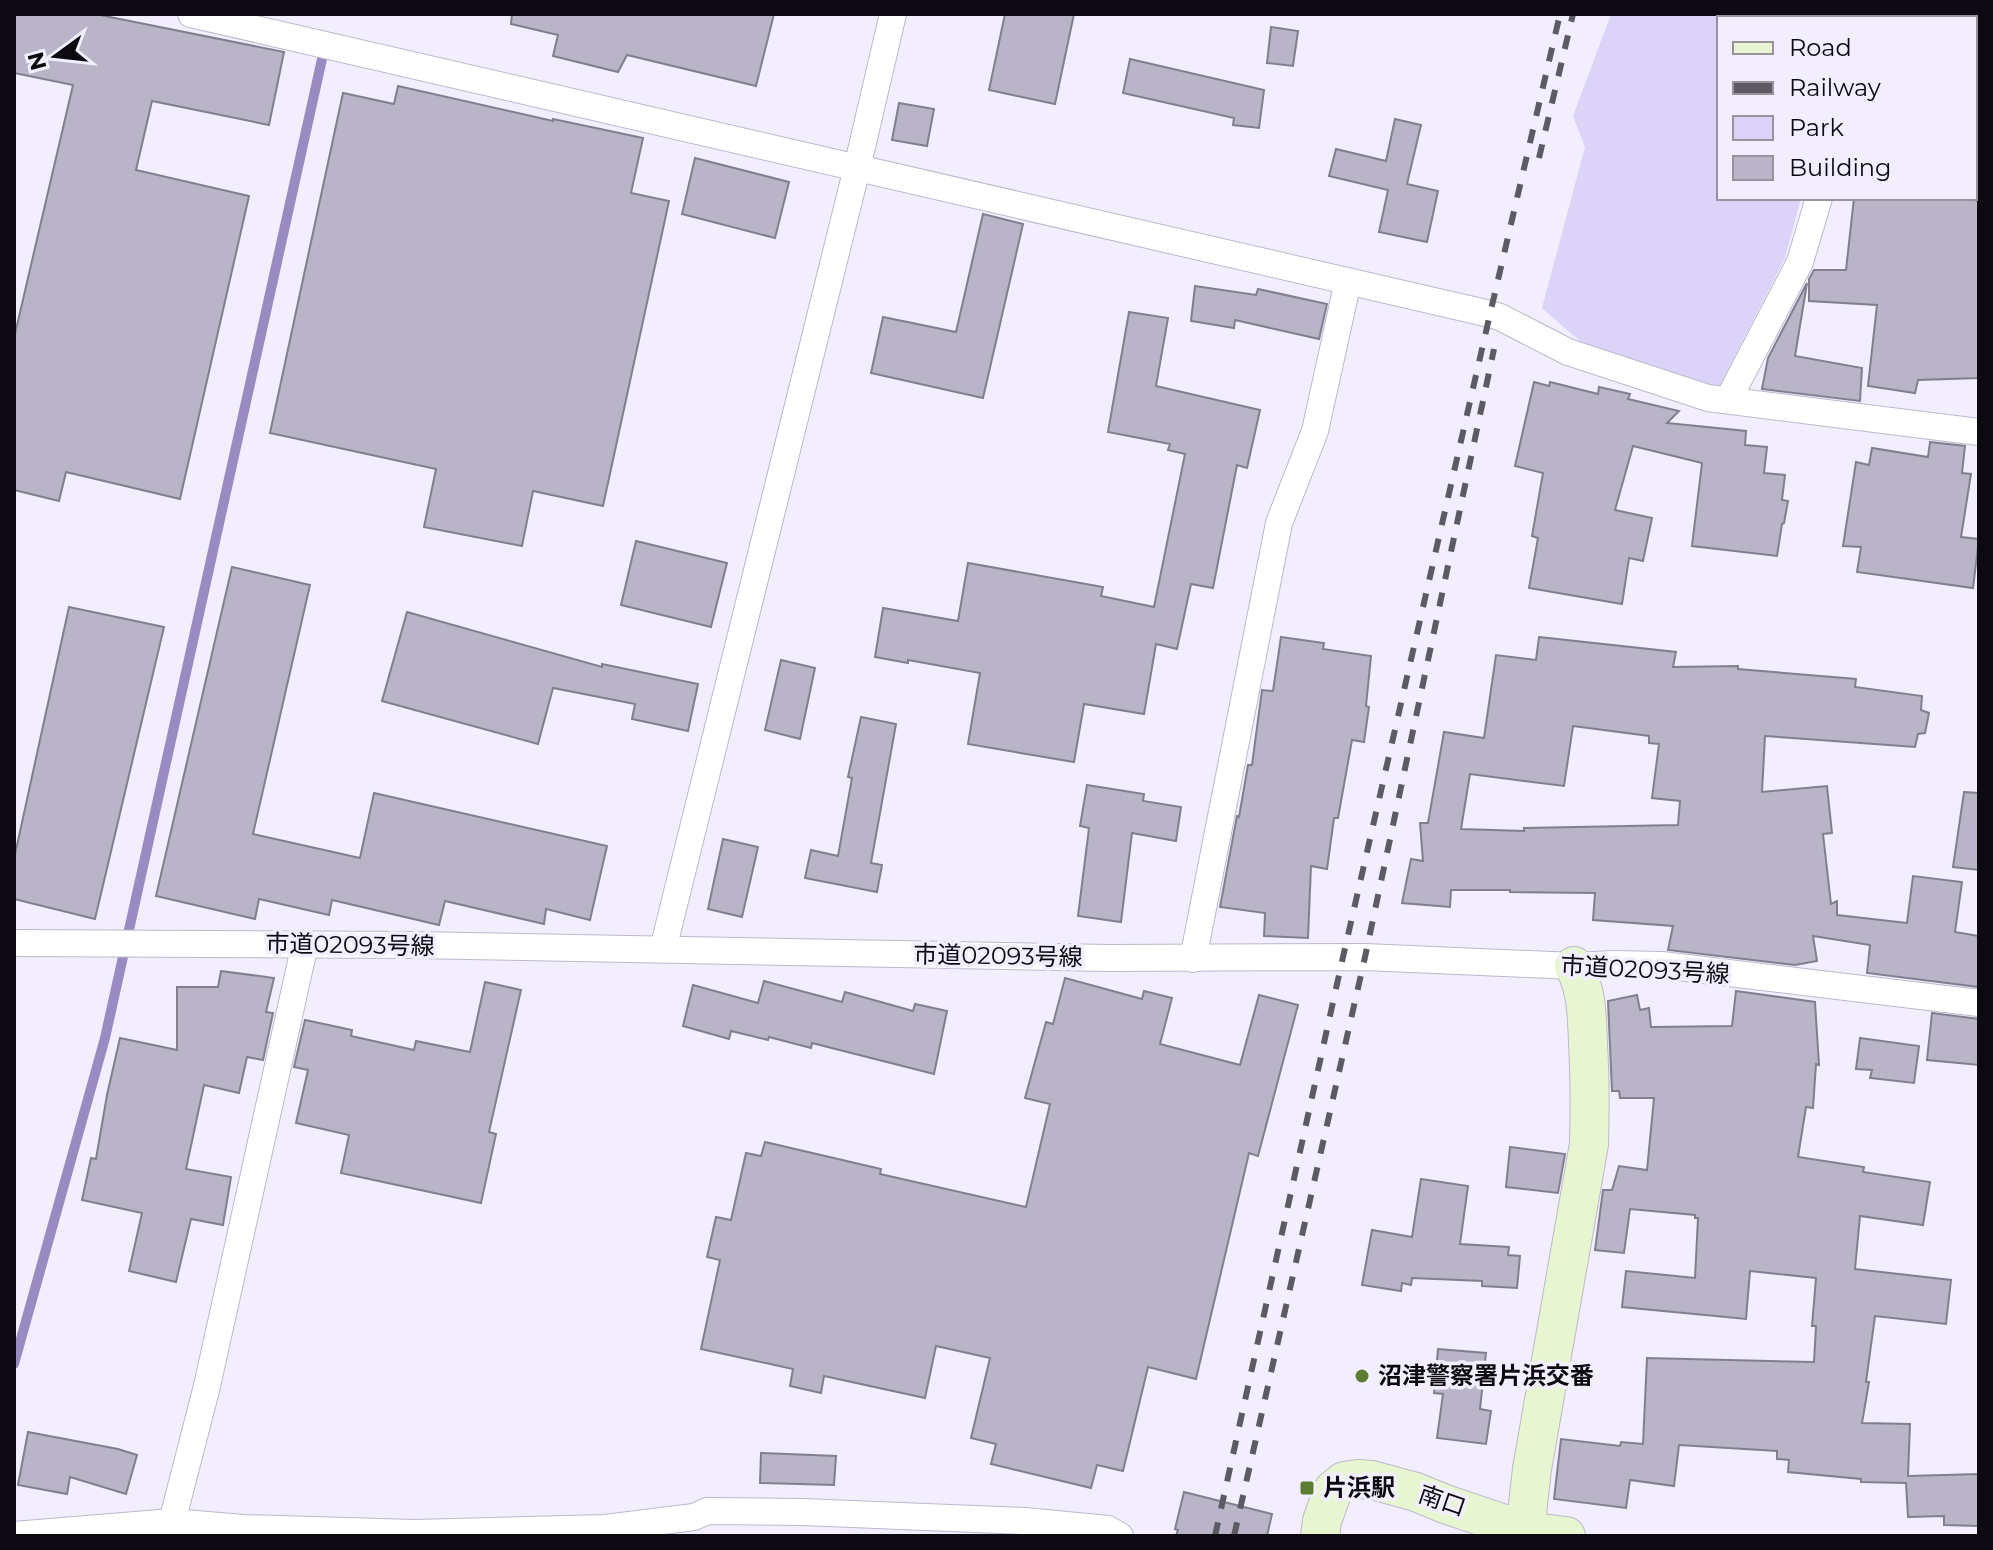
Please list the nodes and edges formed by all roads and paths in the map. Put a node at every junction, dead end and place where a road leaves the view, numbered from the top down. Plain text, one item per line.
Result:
1 (191, 14) edge
2 (893, 14) edge
3 (857, 168) junction
4 (1818, 200) edge
5 (1348, 281) junction
6 (1728, 400) junction
7 (1979, 432) edge
8 (14, 943) edge
9 (305, 944) junction
10 (663, 949) junction
11 (1193, 959) junction
12 (1574, 966) junction
13 (1979, 1003) edge
14 (172, 1522) junction
15 (802, 1524) edge
16 (242, 1532) edge
17 (1512, 1534) edge
18 (14, 1535) edge
19 (414, 1535) edge
20 (1120, 1536) edge
21 (1320, 1536) edge
22 (1566, 1536) edge

1 - 3 street
2 - 3 street
3 - 5 street
3 - 10 street
4 - 6 street
5 - 6 street
5 - 11 street
6 - 7 street
8 - 9 street, 市道02093号線
9 - 10 street, 市道02093号線
9 - 14 street
10 - 11 street, 市道02093号線
11 - 12 street, 市道02093号線
12 - 13 street, 市道02093号線
12 - 17 street
14 - 16 street
14 - 18 street
15 - 19 street
15 - 20 street
16 - 19 street
17 - 21 street, 南口
17 - 22 street

